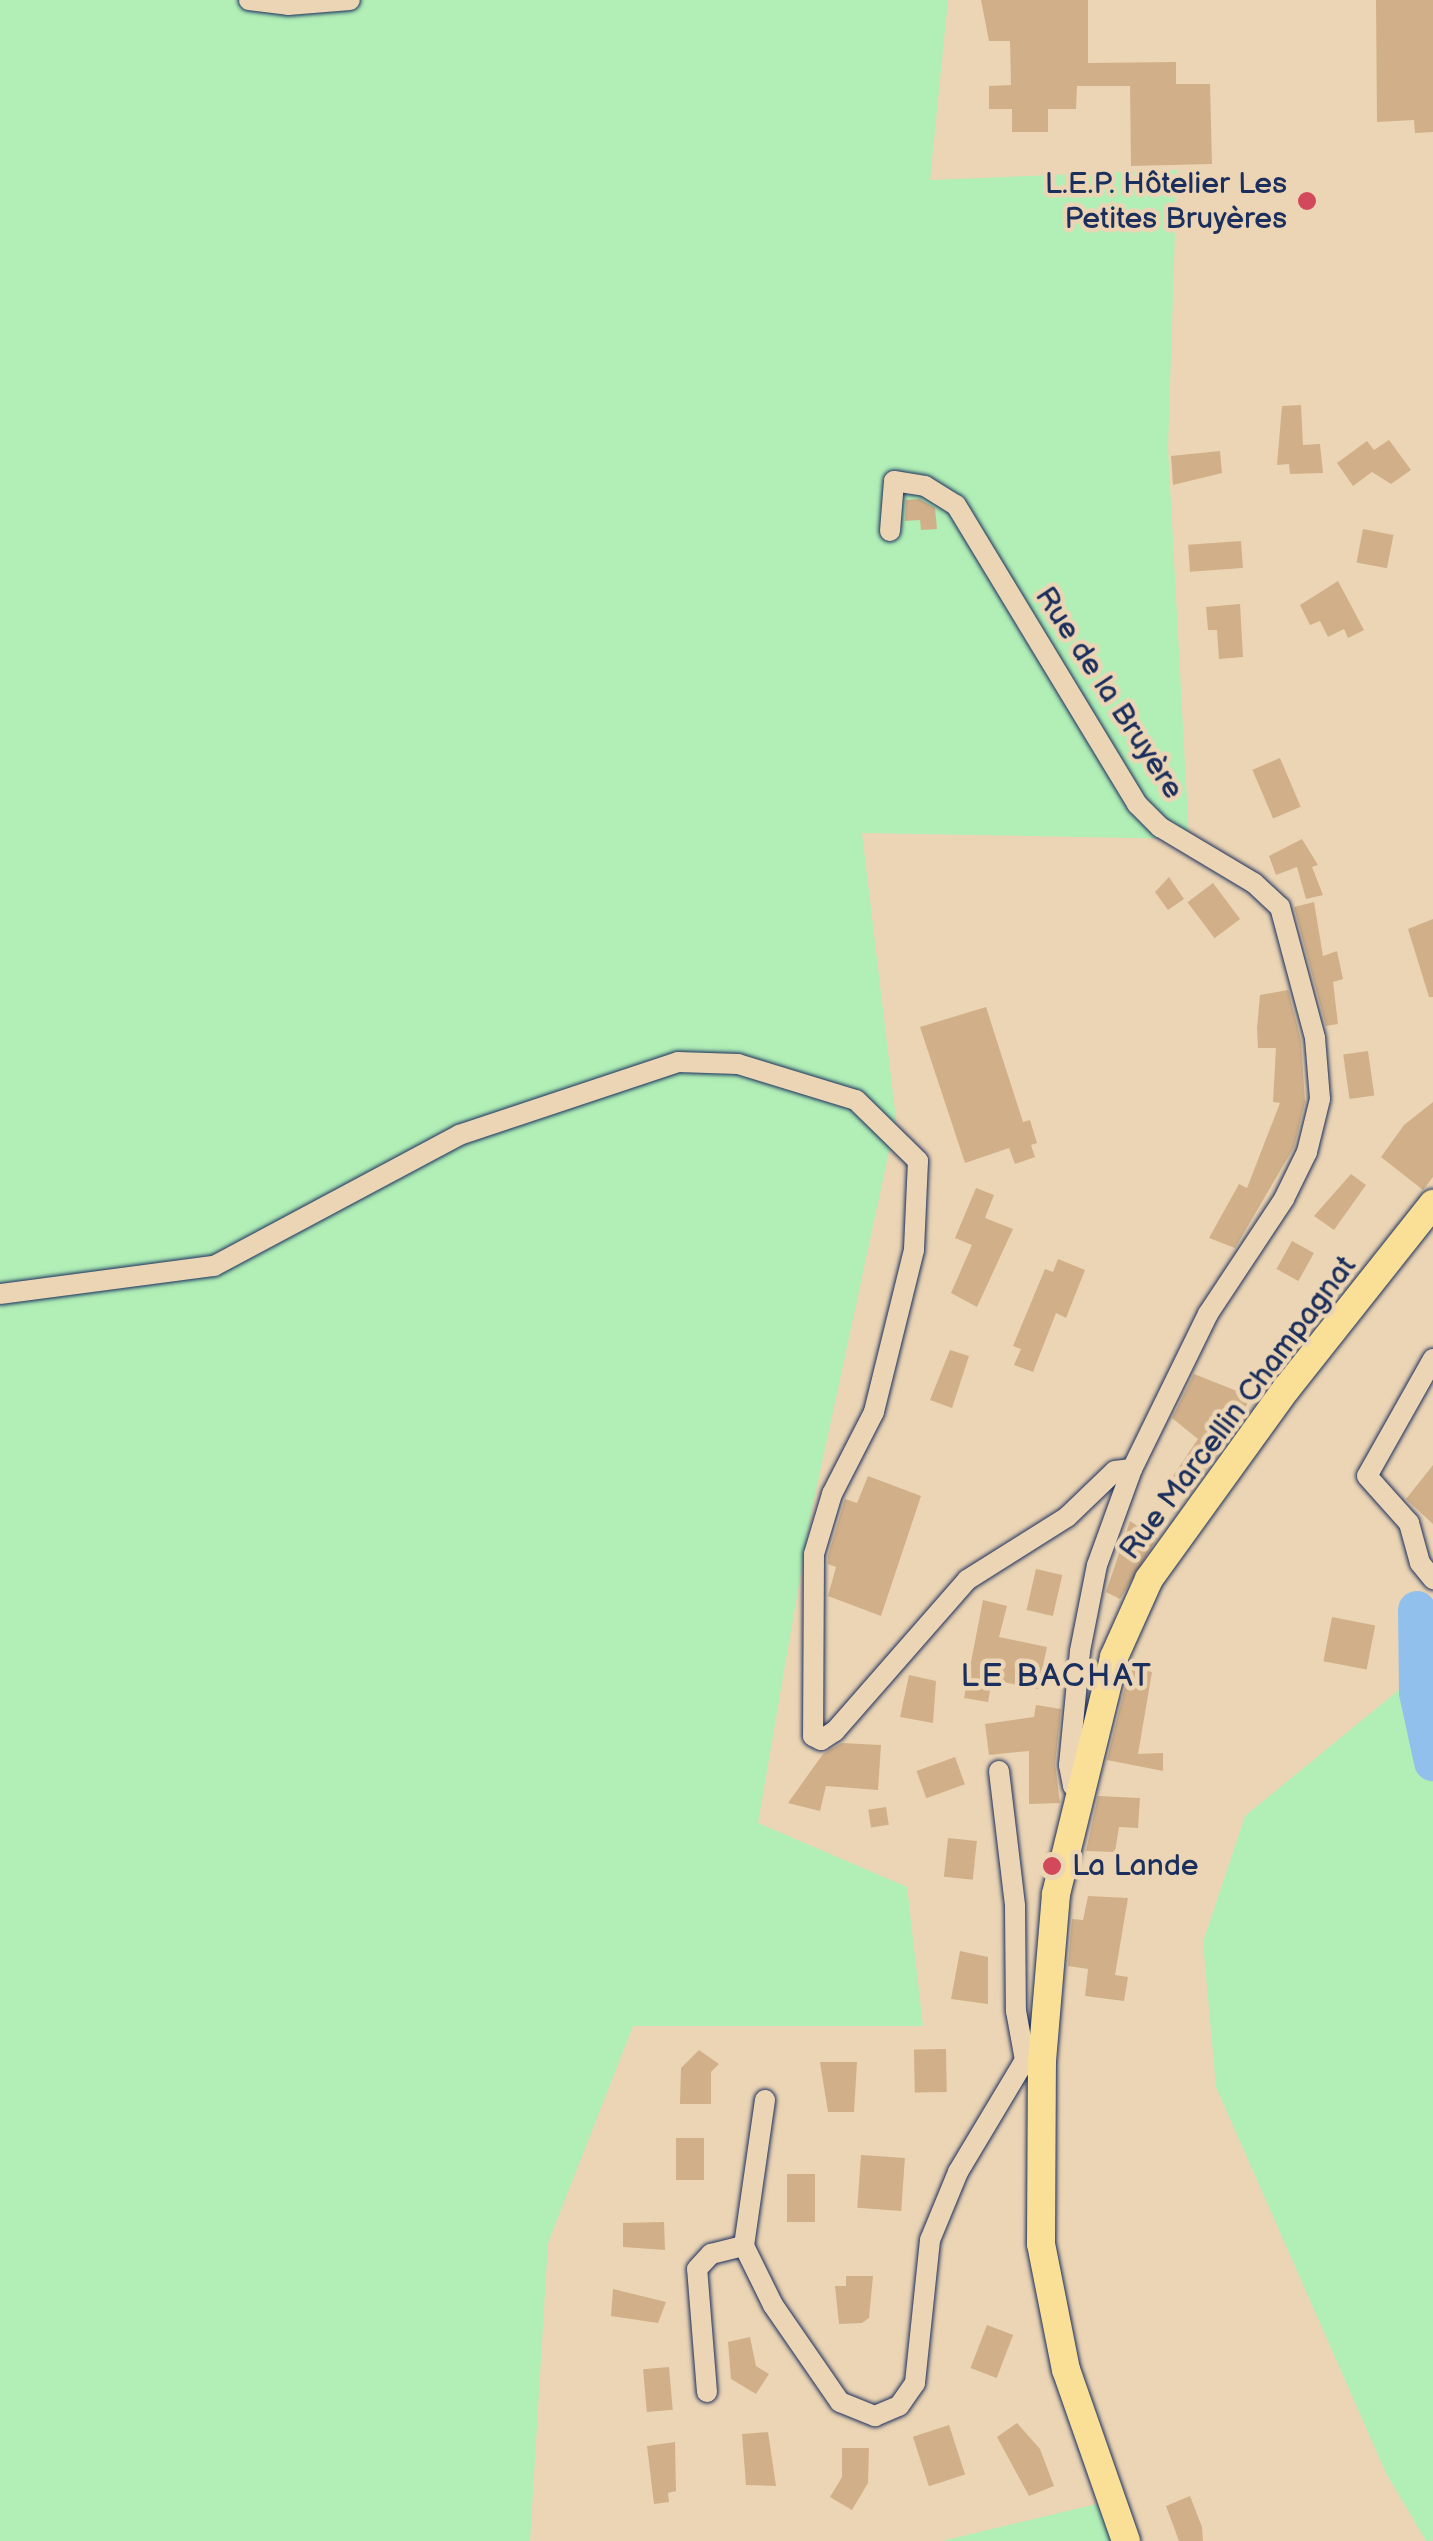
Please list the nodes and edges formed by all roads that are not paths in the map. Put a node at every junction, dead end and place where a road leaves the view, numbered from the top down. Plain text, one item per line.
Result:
1 (250, 0) edge
2 (350, 0) edge
3 (890, 530) dead end
4 (1433, 1204) edge
5 (0, 1294) edge
6 (1433, 1359) edge
7 (1132, 1469) junction
8 (1433, 1579) edge
9 (999, 1772) dead end
10 (1084, 1790) junction
11 (1034, 2060) junction
12 (765, 2100) dead end
13 (744, 2246) junction
14 (707, 2392) dead end
15 (1126, 2541) edge

1 - 2 street
3 - 7 street, Rue de la Bruyère
4 - 10 main road, Rue Marcellin Champagnat
5 - 7 street
6 - 8 street
7 - 10 street, Rue de la Bruyère
9 - 11 street
10 - 11 main road, Rue Marcellin Champagnat
11 - 13 street
11 - 15 main road, Rue Marcellin Champagnat
12 - 13 street
13 - 14 street

